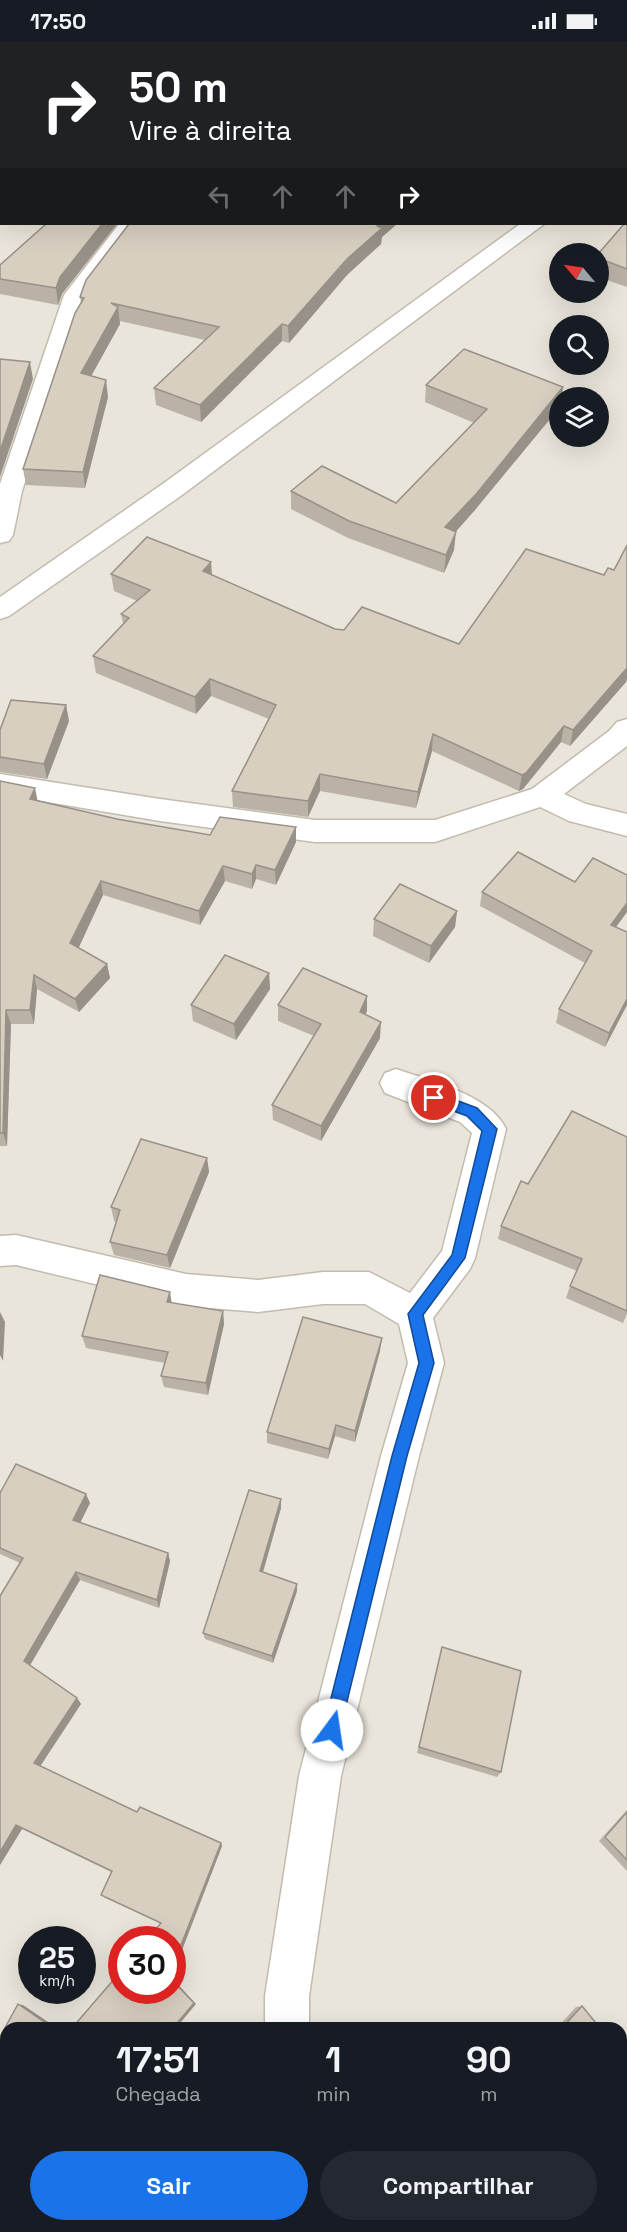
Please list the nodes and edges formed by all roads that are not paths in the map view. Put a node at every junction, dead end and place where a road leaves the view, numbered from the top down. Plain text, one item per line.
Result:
1 (129, 225) edge
2 (533, 225) edge
3 (0, 440) edge
4 (25, 443) junction
5 (0, 535) edge
6 (0, 610) edge
7 (627, 729) edge
8 (0, 784) edge
9 (542, 796) junction
10 (627, 825) edge
11 (396, 1083) dead end
12 (0, 1251) edge
13 (415, 1314) junction
14 (287, 2022) edge

1 - 4 street
2 - 6 street
3 - 4 street
4 - 5 street
7 - 9 street
8 - 9 street
9 - 10 street
11 - 13 street
12 - 13 street
13 - 14 street

